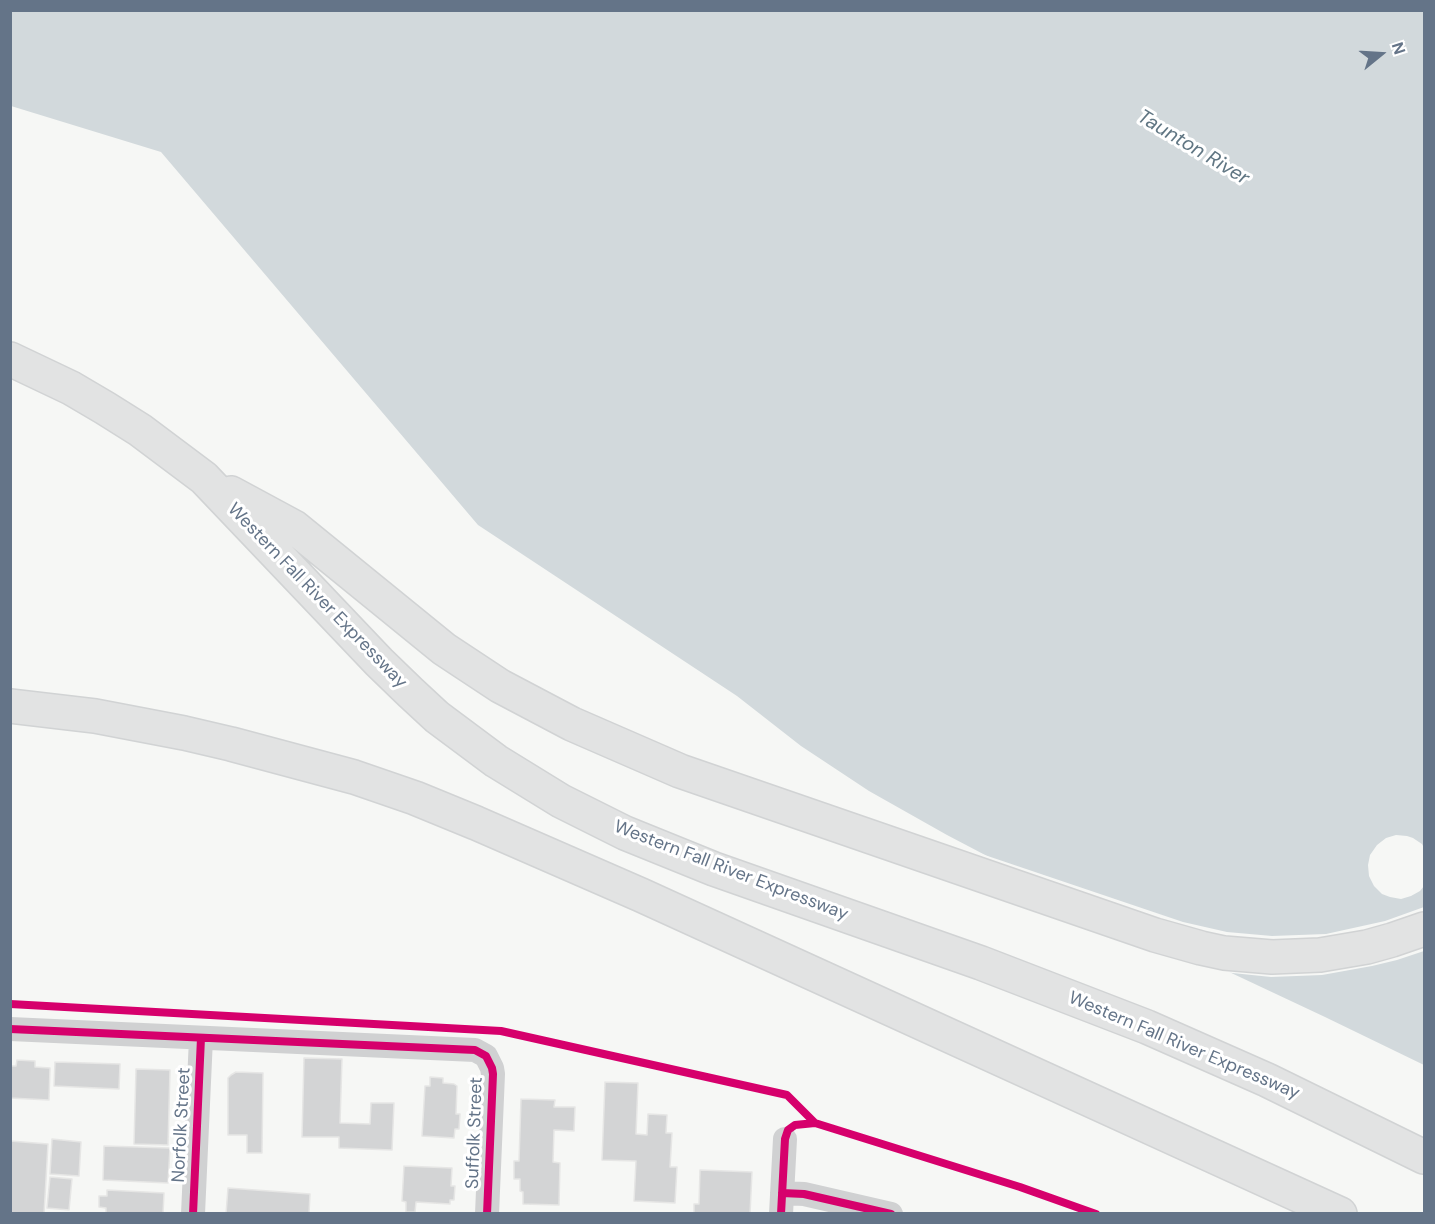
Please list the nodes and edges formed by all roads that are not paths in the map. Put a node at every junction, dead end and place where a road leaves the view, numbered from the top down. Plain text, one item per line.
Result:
1 (10, 359) edge
2 (204, 478) junction
3 (10, 706) edge
4 (1425, 929) edge
5 (10, 1029) edge
6 (201, 1038) junction
7 (785, 1139) dead end
8 (1425, 1157) edge
9 (782, 1203) edge
10 (193, 1214) edge
11 (487, 1214) edge
12 (891, 1214) edge
13 (1340, 1214) edge

1 - 2 highway, Western Fall River Expressway
2 - 4 highway
2 - 8 highway, Western Fall River Expressway
3 - 13 highway
5 - 6 street
6 - 10 street, Norfolk Street
6 - 11 street, Suffolk Street
7 - 9 street
9 - 12 street

